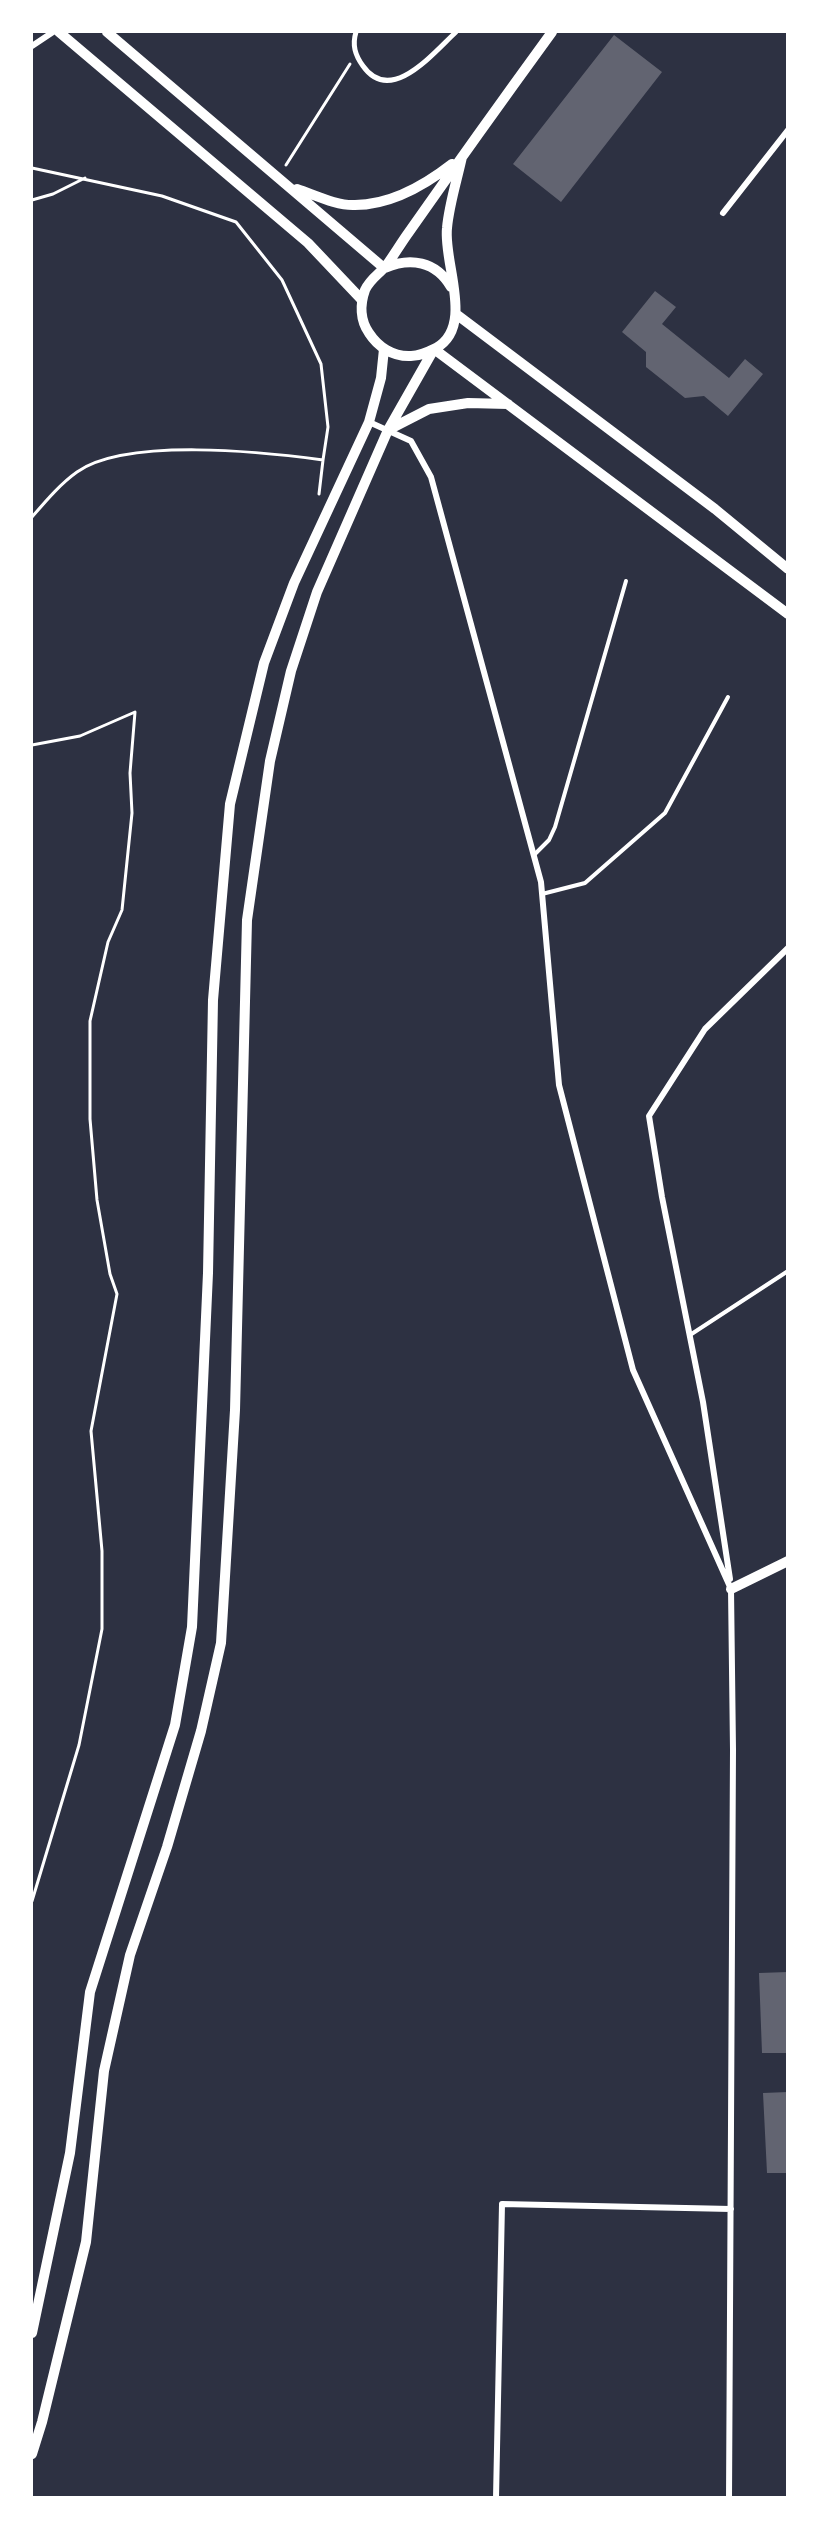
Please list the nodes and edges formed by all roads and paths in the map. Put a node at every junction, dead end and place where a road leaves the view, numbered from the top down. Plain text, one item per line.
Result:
1 (54, 32) edge
2 (59, 32) edge
3 (107, 32) edge
4 (356, 32) edge
5 (456, 32) edge
6 (552, 32) edge
7 (32, 46) edge
8 (356, 55) junction
9 (788, 130) edge
10 (462, 157) junction
11 (32, 168) edge
12 (278, 177) junction
13 (86, 178) junction
14 (290, 187) junction
15 (32, 200) edge
16 (723, 213) dead end
17 (384, 268) junction
18 (456, 298) junction
19 (362, 300) junction
20 (456, 314) junction
21 (384, 349) junction
22 (434, 350) junction
23 (508, 404) junction
24 (369, 422) junction
25 (388, 430) junction
26 (32, 517) edge
27 (788, 569) edge
28 (626, 581) dead end
29 (788, 614) edge
30 (728, 697) dead end
31 (32, 745) edge
32 (534, 855) junction
33 (542, 894) junction
34 (788, 948) edge
35 (788, 1271) edge
36 (690, 1335) junction
37 (788, 1561) edge
38 (731, 1589) junction
39 (32, 1900) edge
40 (731, 2209) junction
41 (32, 2333) edge
42 (32, 2454) edge
43 (496, 2498) edge
44 (729, 2498) edge

1 - 7 street
2 - 19 main road
3 - 12 main road
4 - 8 street
5 - 8 street
6 - 10 main road
8 - 12 path
9 - 16 street
10 - 14 main road
10 - 17 main road
10 - 18 main road
11 - 13 path
12 - 14 main road
13 - 15 path
13 - 26 path
14 - 17 main road
17 - 18 main road
17 - 19 main road
18 - 20 main road
19 - 21 main road
20 - 22 main road
20 - 27 main road
21 - 22 main road
21 - 24 main road
22 - 23 main road
22 - 25 main road
23 - 25 main road
23 - 29 main road
24 - 25 street
24 - 41 main road
25 - 32 street
25 - 42 main road
28 - 32 lane
30 - 33 lane
31 - 39 path
32 - 33 street
33 - 38 street
34 - 36 street
35 - 36 lane
36 - 38 street
37 - 38 main road
38 - 40 street
40 - 43 street
40 - 44 street

